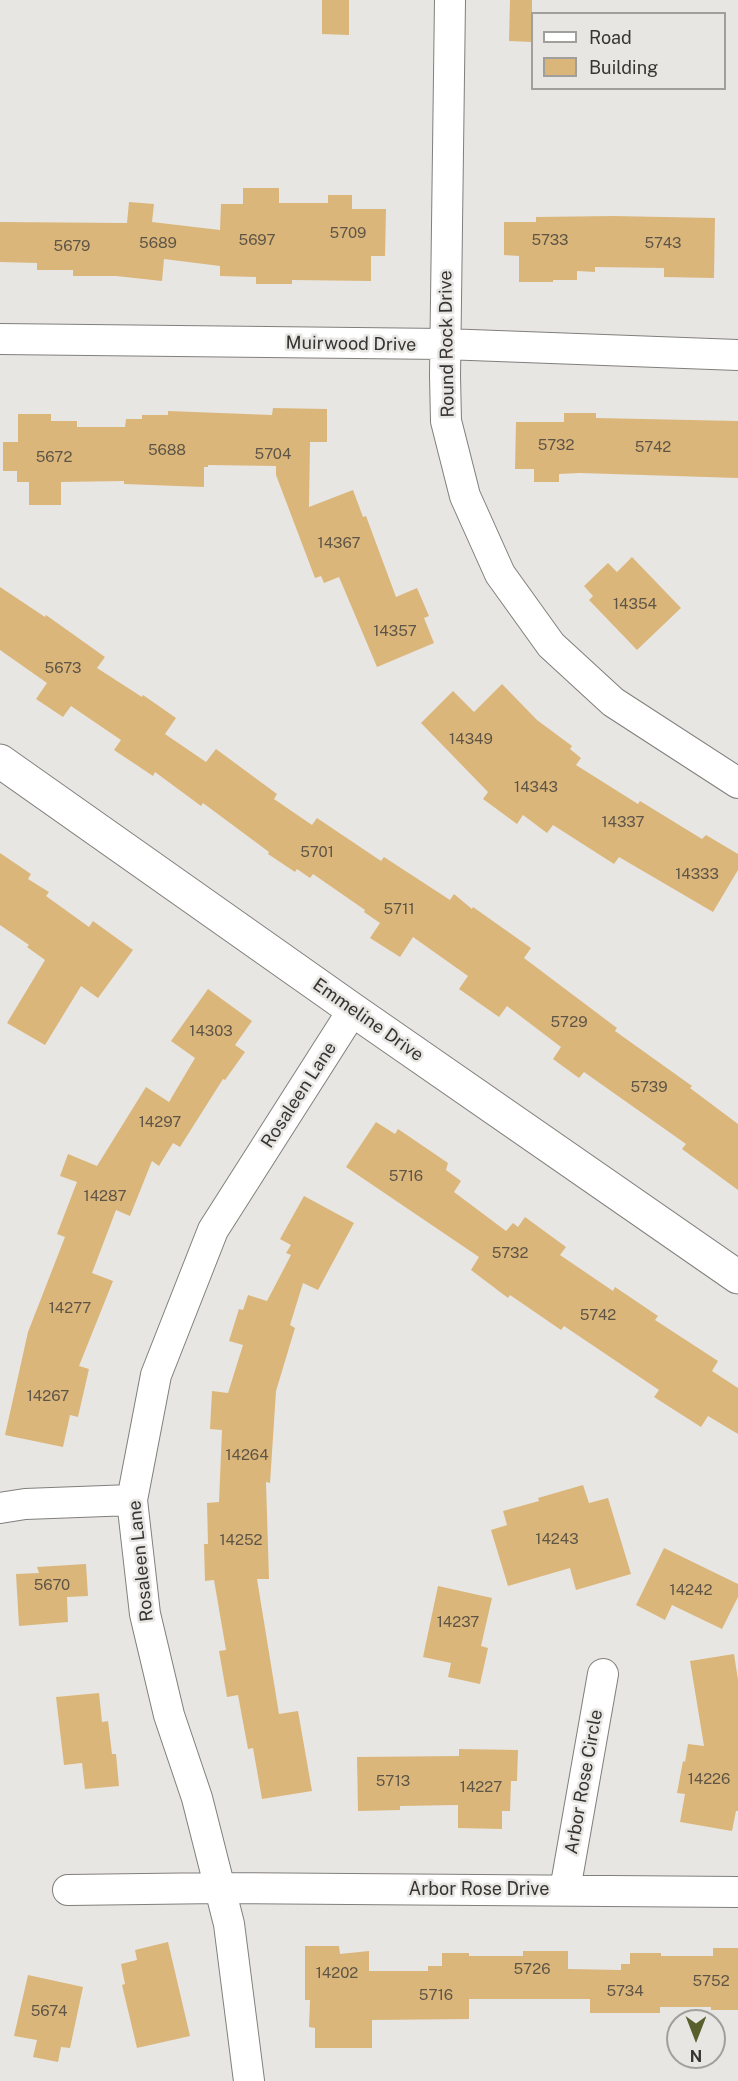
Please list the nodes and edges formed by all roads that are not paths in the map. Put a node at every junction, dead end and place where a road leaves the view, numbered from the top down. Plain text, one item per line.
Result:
1 (450, 0) edge
2 (0, 339) edge
3 (444, 344) junction
4 (738, 355) edge
5 (0, 761) edge
6 (738, 783) edge
7 (353, 1010) junction
8 (738, 1277) edge
9 (132, 1500) junction
10 (0, 1508) edge
11 (603, 1674) dead end
12 (220, 1888) junction
13 (68, 1890) dead end
14 (565, 1890) junction
15 (738, 1892) edge
16 (249, 2081) edge

1 - 3 street, Round Rock Drive
2 - 3 street, Muirwood Drive
3 - 4 street, Muirwood Drive
3 - 6 street, Round Rock Drive
5 - 7 street, Emmeline Drive
7 - 8 street, Emmeline Drive
7 - 9 street, Rosaleen Lane
9 - 10 street
9 - 12 street, Rosaleen Lane
11 - 14 street, Arbor Rose Circle
12 - 13 street, Arbor Rose Drive
12 - 14 street, Arbor Rose Drive
12 - 16 street, Rosaleen Lane
14 - 15 street, Arbor Rose Drive

